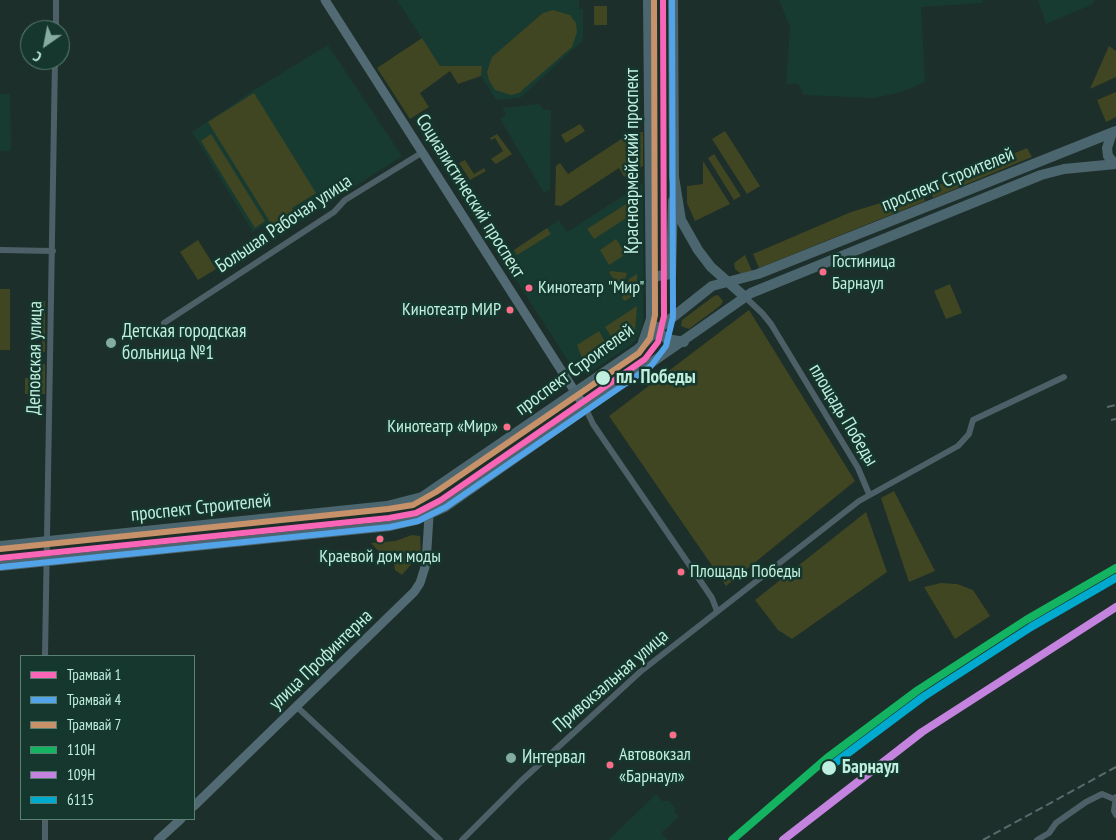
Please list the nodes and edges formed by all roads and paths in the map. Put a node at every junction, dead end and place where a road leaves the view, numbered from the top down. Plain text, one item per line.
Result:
1 (56, 0) edge
2 (325, 0) edge
3 (648, 0) edge
4 (673, 0) edge
5 (56, 20) edge
6 (55, 70) edge
7 (1114, 132) edge
8 (423, 152) junction
9 (1116, 164) edge
10 (674, 178) junction
11 (0, 250) edge
12 (52, 250) junction
13 (651, 277) junction
14 (726, 282) junction
15 (745, 297) junction
16 (651, 308) junction
17 (164, 323) dead end
18 (657, 331) junction
19 (684, 342) junction
20 (638, 349) junction
21 (1064, 377) dead end
22 (575, 393) junction
23 (586, 409) junction
24 (869, 494) junction
25 (429, 516) junction
26 (274, 519) junction
27 (276, 537) junction
28 (48, 541) junction
29 (0, 546) edge
30 (47, 561) junction
31 (0, 566) edge
32 (717, 610) junction
33 (45, 655) edge
34 (296, 706) junction
35 (1115, 798) edge
36 (195, 805) edge
37 (1116, 815) edge
38 (46, 820) edge
39 (180, 820) edge
40 (45, 840) edge
41 (158, 840) edge
42 (440, 840) edge
43 (462, 840) edge
44 (1037, 840) edge

1 - 5 street
2 - 8 street, Социалистический проспект
3 - 13 main road, Красноармейский проспект
4 - 10 main road
6 - 12 street, Деповская улица
7 - 9 main road
7 - 14 main road, проспект Строителей
8 - 17 street, Большая Рабочая улица
8 - 22 street, Социалистический проспект
9 - 15 main road, проспект Строителей
10 - 13 main road
10 - 14 main road
11 - 12 street
12 - 28 street, Деповская улица
13 - 16 main road, Красноармейский проспект
14 - 15 main road
14 - 18 main road, проспект Строителей
15 - 19 main road, проспект Строителей
15 - 24 street, площадь Победы
16 - 18 main road
16 - 20 main road, Красноармейский проспект
18 - 19 main road
18 - 20 main road, проспект Строителей
19 - 23 main road, проспект Строителей
20 - 22 main road, проспект Строителей
21 - 24 street
22 - 23 street, Социалистический проспект
22 - 26 main road, проспект Строителей
23 - 25 main road, проспект Строителей
23 - 32 street
24 - 32 street, площадь Победы
25 - 27 main road, проспект Строителей
25 - 34 street, улица Профинтерна
26 - 27 main road
26 - 28 main road, проспект Строителей
27 - 30 main road, проспект Строителей
28 - 29 main road, проспект Строителей
28 - 30 street, Деповская улица
30 - 31 main road, проспект Строителей
30 - 33 street, Деповская улица
32 - 43 street, Привокзальная улица
34 - 36 street, улица Профинтерна
34 - 42 street
35 - 37 street
35 - 44 street
38 - 40 street
39 - 41 street

